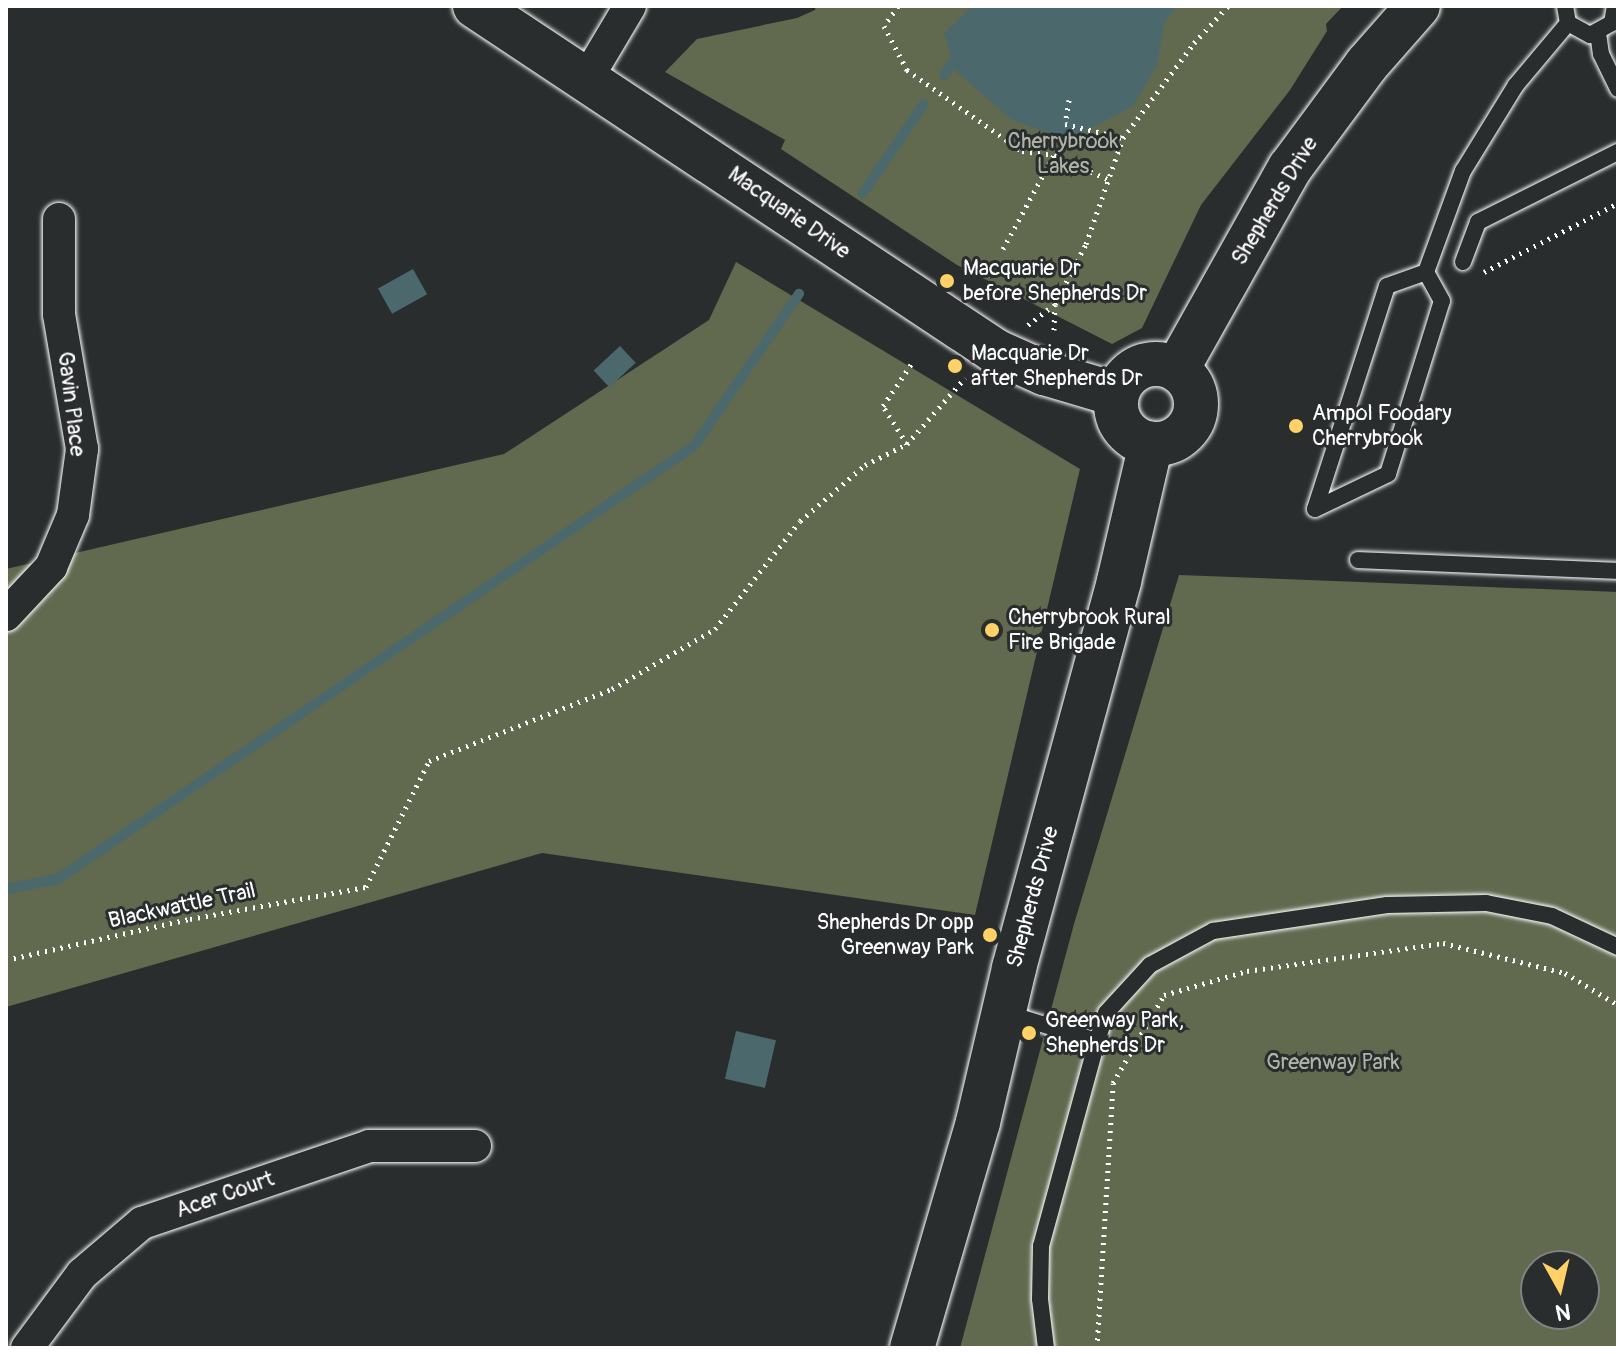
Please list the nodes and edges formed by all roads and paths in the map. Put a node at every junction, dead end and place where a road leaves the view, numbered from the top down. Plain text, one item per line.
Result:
1 (475, 6) edge
2 (630, 6) edge
3 (898, 6) edge
4 (1228, 6) edge
5 (1418, 6) edge
6 (1565, 6) edge
7 (1615, 6) edge
8 (1568, 23) junction
9 (1598, 33) junction
10 (586, 80) junction
11 (1618, 89) edge
12 (1069, 100) dead end
13 (1123, 138) junction
14 (1618, 152) edge
15 (1054, 155) junction
16 (1110, 180) junction
17 (1618, 203) edge
18 (59, 219) dead end
19 (1003, 249) dead end
20 (1463, 262) joint
21 (1426, 272) junction
22 (1054, 330) dead end
23 (995, 351) junction
24 (914, 360) dead end
25 (1177, 369) junction
26 (1115, 394) junction
27 (907, 444) junction
28 (1151, 444) junction
29 (1358, 560) dead end
30 (1618, 571) edge
31 (6, 615) edge
32 (1618, 947) edge
33 (6, 960) edge
34 (1618, 1005) edge
35 (1004, 1013) junction
36 (1097, 1041) junction
37 (475, 1146) dead end
38 (27, 1348) edge
39 (912, 1348) edge
40 (1046, 1348) edge
41 (1097, 1348) edge

1 - 10 main road, Macquarie Drive
2 - 10 street
3 - 15 path
4 - 13 path
5 - 25 main road, Shepherds Drive
6 - 8 lane
7 - 9 lane
8 - 9 lane
8 - 21 lane
9 - 11 lane
10 - 23 main road, Macquarie Drive
12 - 13 path
13 - 16 path
14 - 20 lane
15 - 16 path
15 - 19 path
16 - 22 path
17 - 20 path
18 - 31 street, Gavin Place
21 - 21 lane
23 - 26 main road, Macquarie Drive
23 - 27 path
24 - 27 path
25 - 26 main road
25 - 28 main road
26 - 28 main road
27 - 33 path, Blackwattle Trail
28 - 35 main road, Shepherds Drive
29 - 30 lane
32 - 36 lane
34 - 41 path
35 - 36 lane
35 - 39 main road, Shepherds Drive
36 - 40 lane
37 - 38 street, Acer Court

